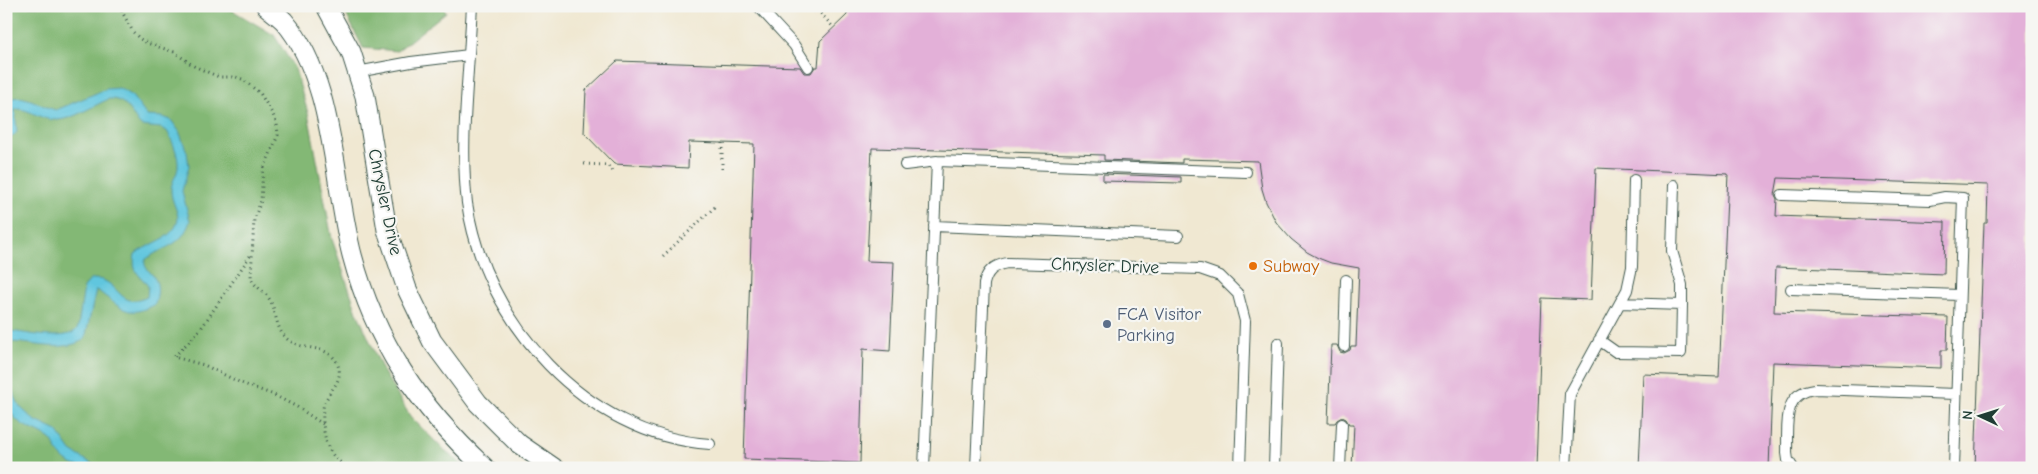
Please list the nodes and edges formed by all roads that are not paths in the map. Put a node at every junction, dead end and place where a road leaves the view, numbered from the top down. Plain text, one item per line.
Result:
1 (266, 6) edge
2 (326, 6) edge
3 (472, 6) edge
4 (758, 6) edge
5 (469, 55) junction
6 (808, 67) dead end
7 (357, 72) junction
8 (937, 161) junction
9 (905, 165) dead end
10 (1246, 172) dead end
11 (1634, 180) dead end
12 (1674, 184) dead end
13 (1782, 195) dead end
14 (934, 226) junction
15 (1178, 236) dead end
16 (1346, 280) dead end
17 (1791, 289) dead end
18 (1960, 295) junction
19 (1620, 303) junction
20 (1682, 305) junction
21 (1599, 340) junction
22 (1278, 344) dead end
23 (1344, 346) dead end
24 (1956, 394) junction
25 (1342, 424) dead end
26 (710, 444) dead end
27 (484, 468) edge
28 (554, 468) edge
29 (924, 468) edge
30 (976, 468) edge
31 (1240, 468) edge
32 (1274, 468) edge
33 (1340, 468) edge
34 (1566, 468) edge
35 (1794, 468) edge
36 (1954, 468) edge

1 - 27 street
2 - 7 street, Chrysler Drive
3 - 5 lane
4 - 6 lane
5 - 7 lane
5 - 26 lane
7 - 28 street, Chrysler Drive
8 - 9 lane
8 - 10 lane
8 - 14 lane
11 - 19 lane
12 - 20 lane
13 - 18 lane
14 - 15 lane
14 - 29 lane
16 - 23 lane
17 - 18 lane
18 - 24 lane
19 - 20 lane
19 - 21 lane
20 - 21 lane
21 - 34 lane
22 - 32 lane
24 - 35 lane
24 - 36 lane
25 - 33 lane
30 - 31 lane, Chrysler Drive

